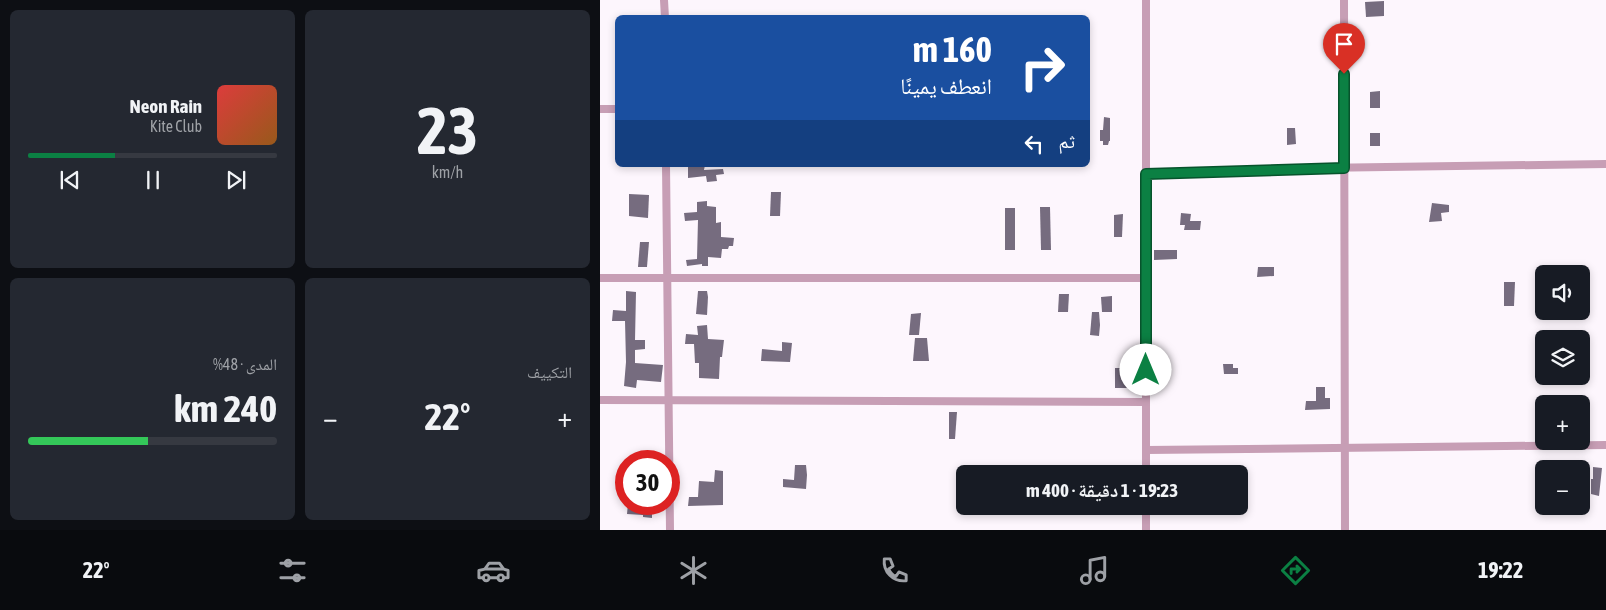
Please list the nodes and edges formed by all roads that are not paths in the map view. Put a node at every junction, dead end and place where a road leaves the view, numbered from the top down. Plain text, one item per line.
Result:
1 (664, 0) edge
2 (1146, 0) edge
3 (1344, 0) edge
4 (665, 15) edge
5 (600, 109) edge
6 (615, 109) edge
7 (1606, 164) edge
8 (666, 167) edge
9 (1344, 168) junction
10 (1146, 174) junction
11 (600, 278) edge
12 (667, 278) junction
13 (1146, 278) junction
14 (600, 400) edge
15 (668, 400) junction
16 (1146, 402) junction
17 (1606, 445) edge
18 (1345, 448) junction
19 (1146, 450) junction
20 (1146, 465) edge
21 (1146, 515) edge
22 (670, 530) edge
23 (1146, 530) edge
24 (1345, 530) edge

1 - 4 street
2 - 10 street
3 - 9 street
5 - 6 street
7 - 9 street
8 - 12 street
9 - 10 street
9 - 18 street
10 - 13 street
11 - 12 street
12 - 13 street
12 - 15 street
13 - 16 street
14 - 15 street
15 - 16 street
15 - 22 street
16 - 19 street
17 - 18 street
18 - 19 street
18 - 24 street
19 - 20 street
21 - 23 street

